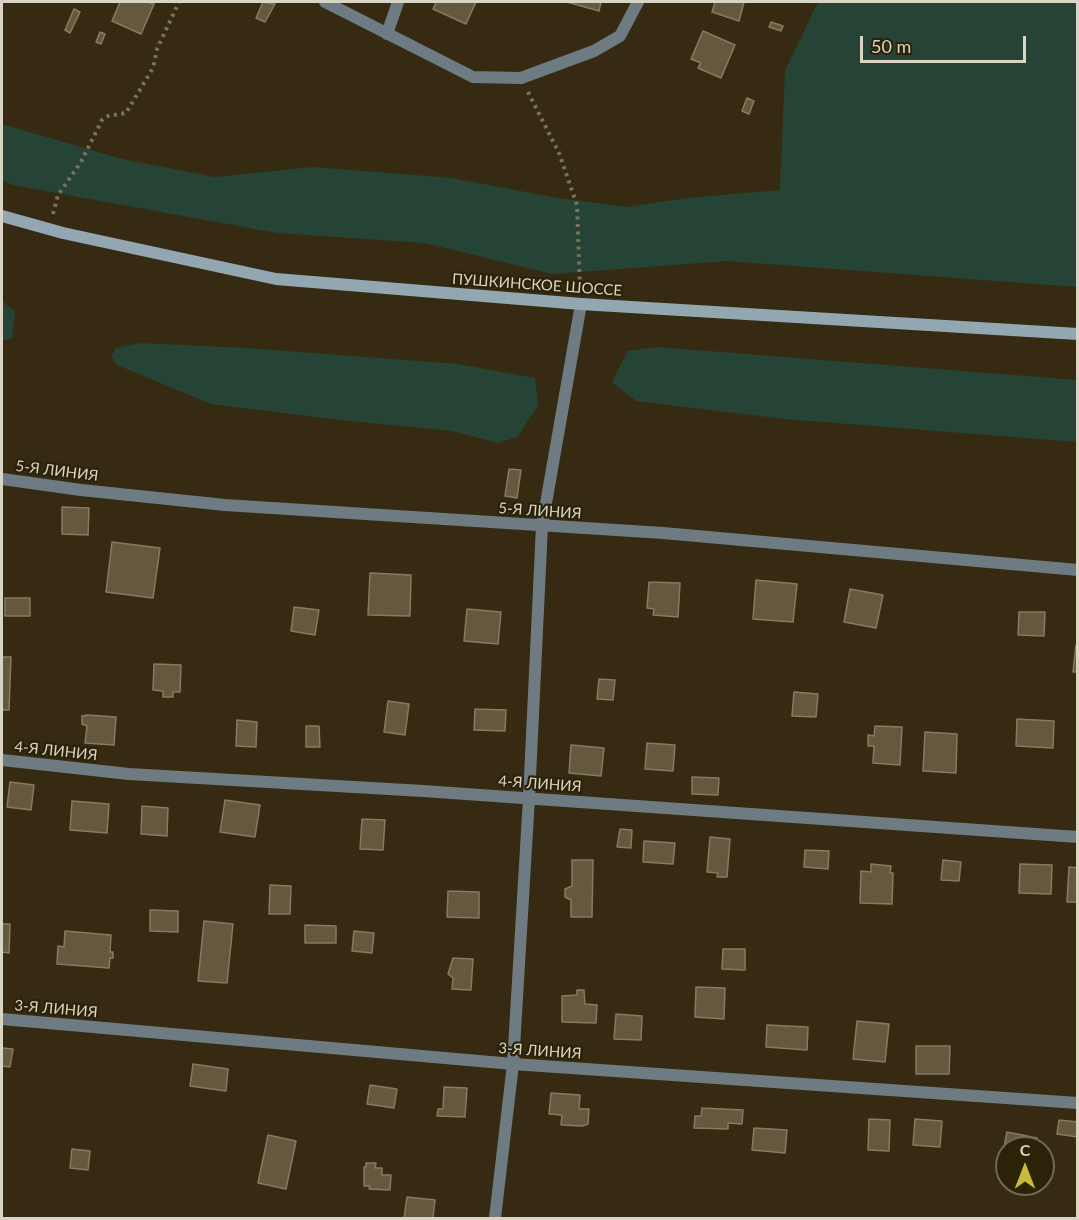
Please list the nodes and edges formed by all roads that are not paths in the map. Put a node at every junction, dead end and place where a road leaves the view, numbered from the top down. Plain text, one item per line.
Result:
1 (325, 2) edge
2 (398, 2) edge
3 (638, 2) edge
4 (387, 34) junction
5 (2, 216) edge
6 (581, 304) junction
7 (1077, 334) edge
8 (2, 479) edge
9 (542, 526) junction
10 (1077, 570) edge
11 (2, 760) edge
12 (529, 798) junction
13 (1077, 837) edge
14 (2, 1019) edge
15 (513, 1064) junction
16 (1077, 1103) edge
17 (495, 1218) edge

1 - 4 street
2 - 4 street
3 - 4 street
5 - 6 main road, ПУШКИНСКОЕ ШОССЕ
6 - 7 main road, ПУШКИНСКОЕ ШОССЕ
6 - 9 street
8 - 9 street, 5-Я ЛИНИЯ
9 - 10 street, 5-Я ЛИНИЯ
9 - 12 street
11 - 12 street, 4-Я ЛИНИЯ
12 - 13 street, 4-Я ЛИНИЯ
12 - 15 street
14 - 15 street, 3-Я ЛИНИЯ
15 - 16 street, 3-Я ЛИНИЯ
15 - 17 street

